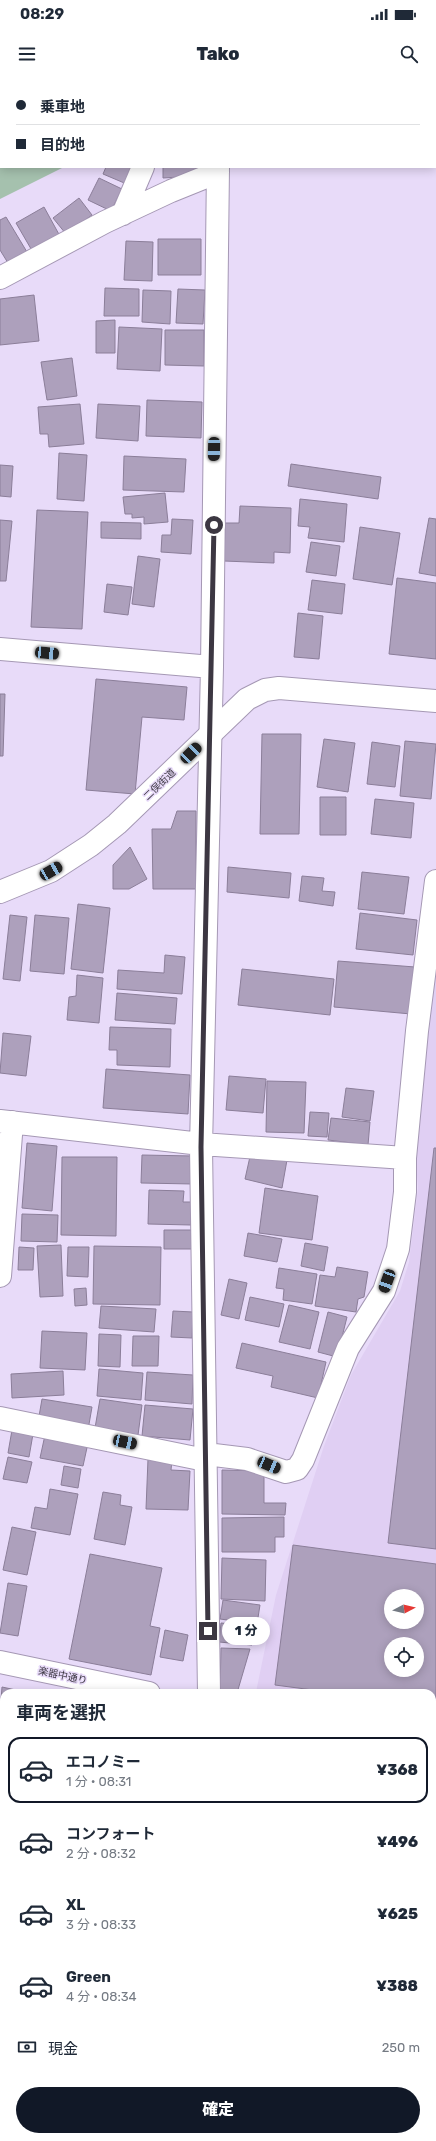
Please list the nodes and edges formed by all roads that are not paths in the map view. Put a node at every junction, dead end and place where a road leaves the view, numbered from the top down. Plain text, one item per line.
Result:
1 (143, 168) edge
2 (218, 170) edge
3 (123, 214) junction
4 (0, 278) edge
5 (0, 649) edge
6 (212, 667) junction
7 (436, 701) edge
8 (210, 734) junction
9 (436, 881) edge
10 (0, 892) edge
11 (6, 1122) edge
12 (201, 1144) junction
13 (405, 1158) junction
14 (0, 1276) edge
15 (0, 1418) edge
16 (206, 1457) junction
17 (0, 1662) edge
18 (130, 1689) edge
19 (209, 1689) edge

1 - 3 street
2 - 3 street
2 - 6 street
3 - 4 street
5 - 6 street
6 - 8 street
7 - 8 street, 二俣街道
8 - 10 street, 二俣街道
8 - 12 street
9 - 13 street
11 - 12 street
11 - 14 street
12 - 13 street
12 - 16 street
13 - 16 street
15 - 16 street
16 - 19 street
17 - 18 street, 楽器中通り

